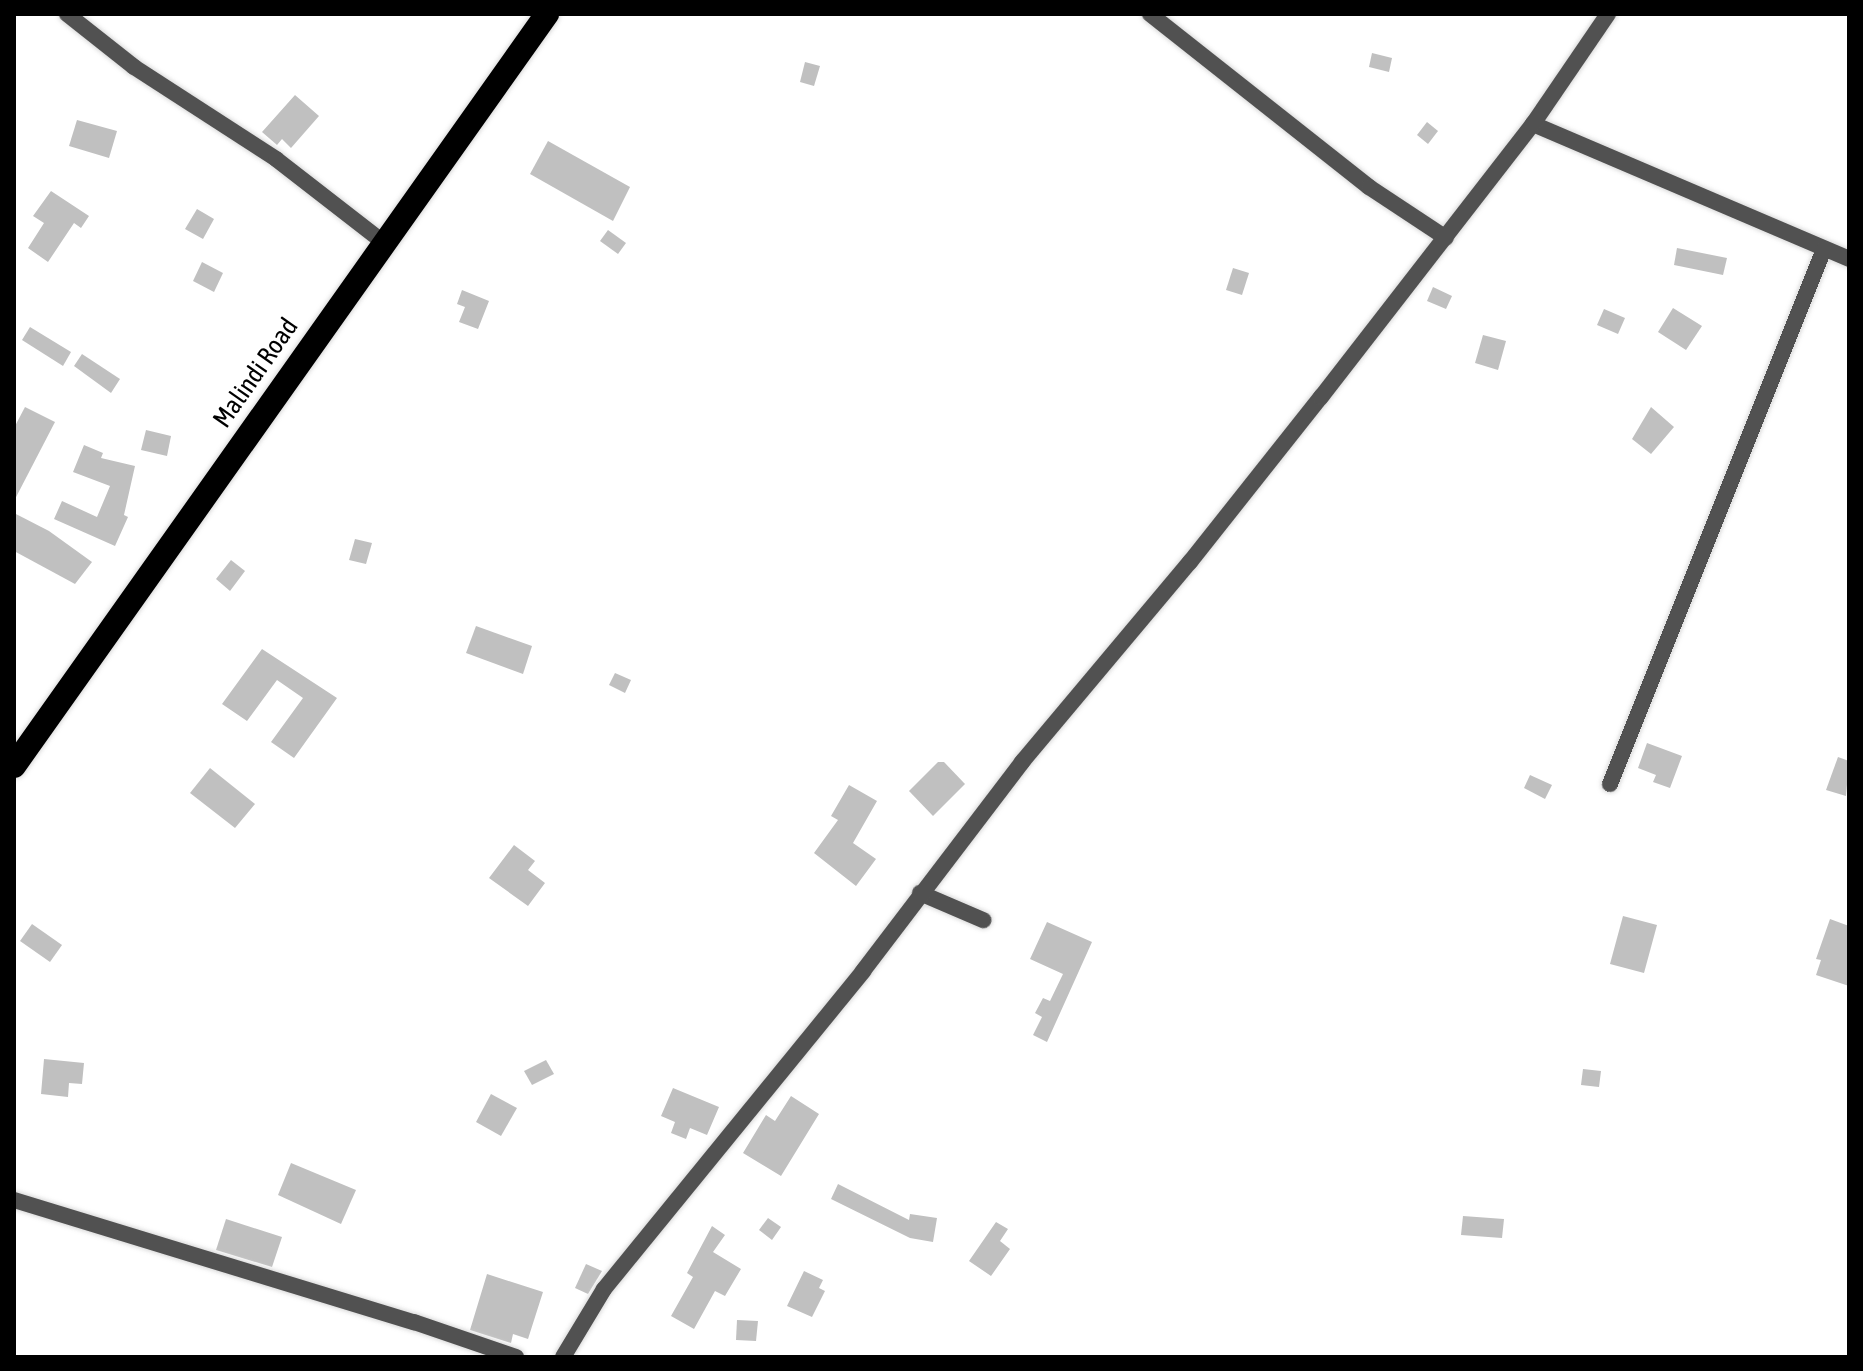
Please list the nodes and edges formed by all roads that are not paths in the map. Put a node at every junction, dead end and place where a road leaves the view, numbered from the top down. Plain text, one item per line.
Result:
1 (67, 14) edge
2 (547, 14) edge
3 (1150, 14) edge
4 (1608, 14) edge
5 (1533, 124) junction
6 (1446, 238) junction
7 (383, 242) junction
8 (1824, 249) junction
9 (1849, 259) edge
10 (14, 766) edge
11 (1610, 784) dead end
12 (920, 893) junction
13 (983, 920) dead end
14 (14, 1200) edge
15 (516, 1357) edge
16 (563, 1357) edge

1 - 7 street
2 - 7 highway, Malindi Road
3 - 6 street
4 - 5 street
5 - 6 street
5 - 8 street
6 - 12 street
7 - 10 highway, Malindi Road
8 - 9 street
8 - 11 street
12 - 13 street
12 - 16 street
14 - 15 street

